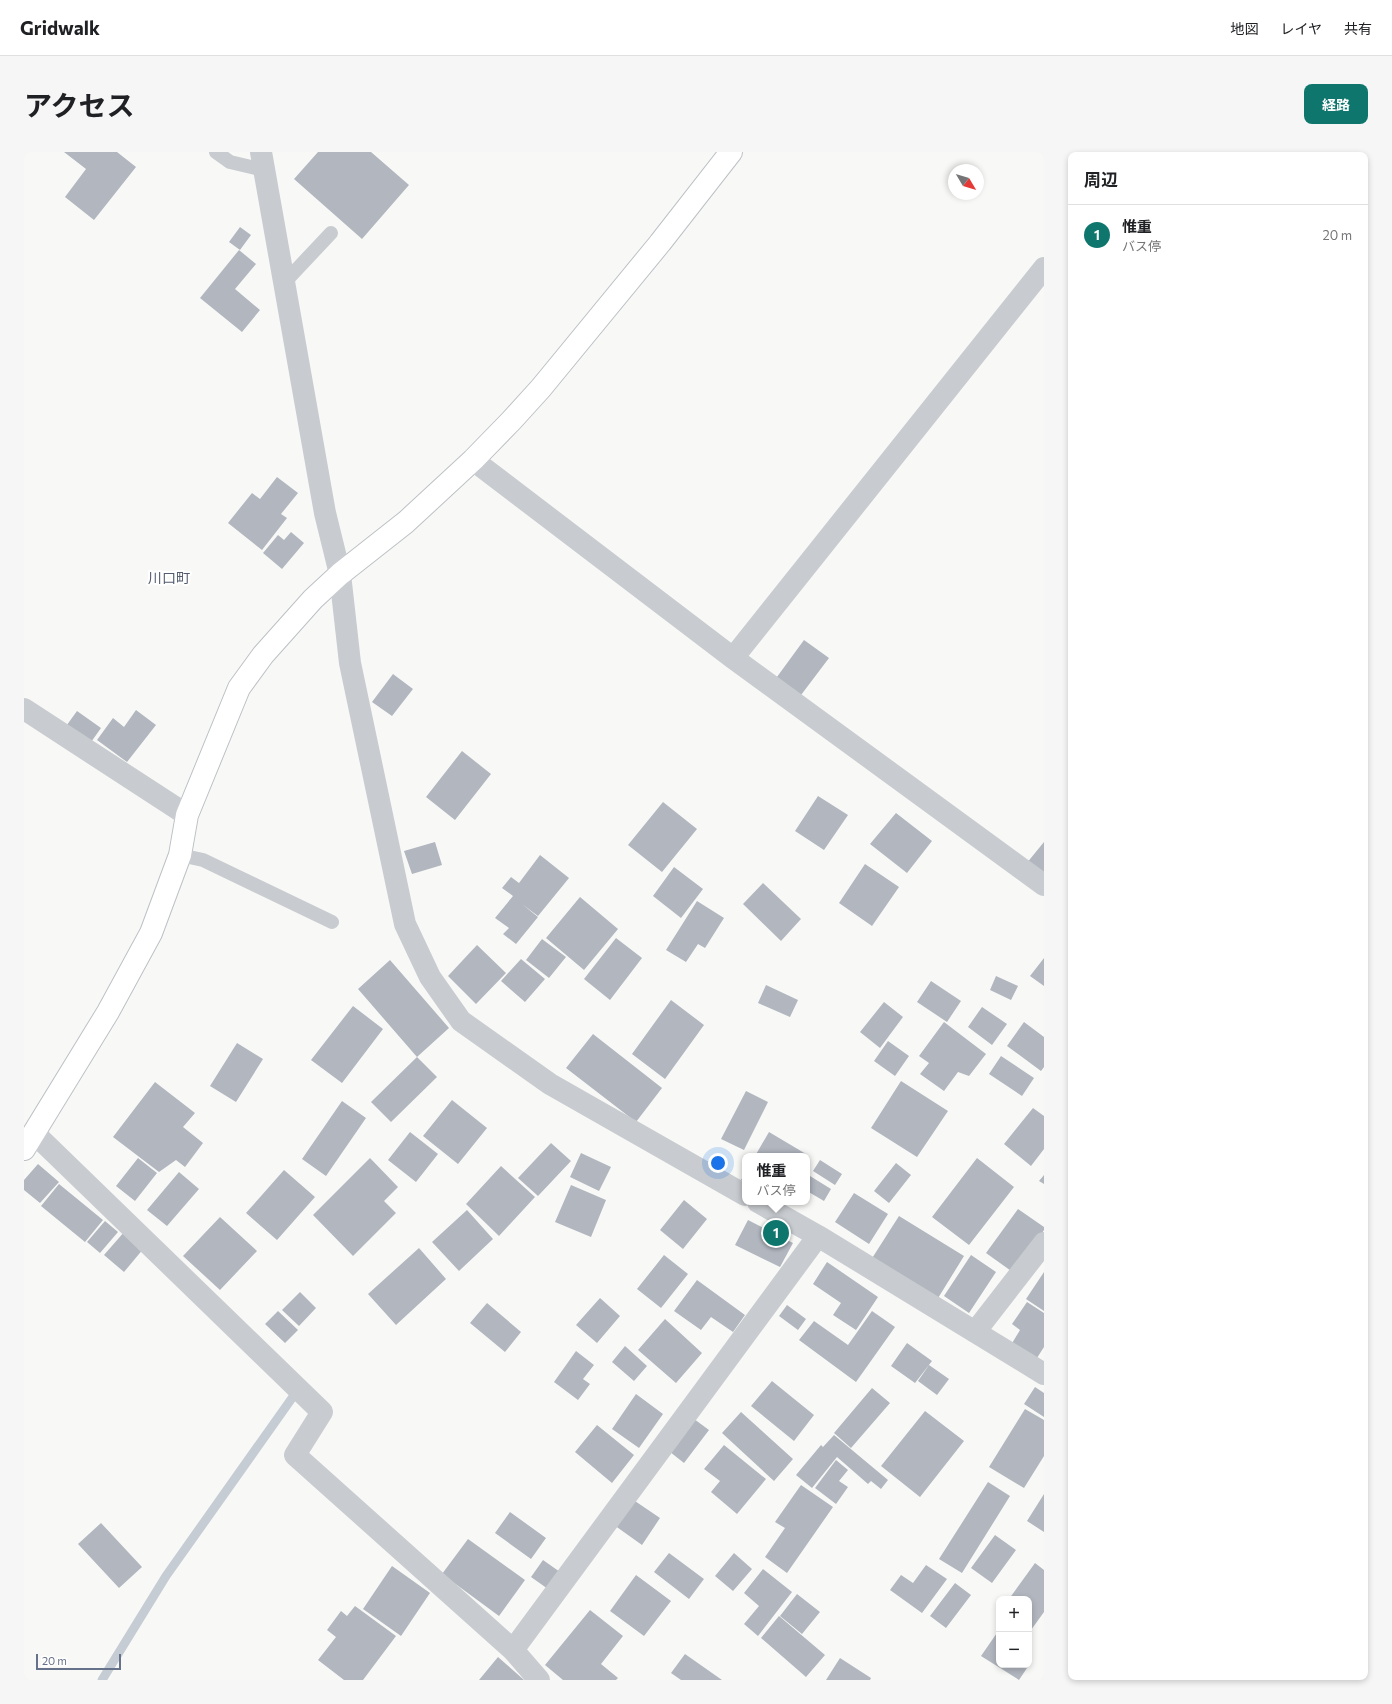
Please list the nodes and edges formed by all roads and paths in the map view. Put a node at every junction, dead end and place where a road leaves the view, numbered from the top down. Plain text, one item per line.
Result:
1 (216, 152) edge
2 (731, 152) edge
3 (262, 161) edge
4 (331, 233) dead end
5 (1044, 268) edge
6 (284, 283) junction
7 (473, 460) junction
8 (340, 574) junction
9 (733, 658) junction
10 (24, 709) edge
11 (188, 815) junction
12 (180, 855) junction
13 (1044, 885) edge
14 (332, 922) dead end
15 (29, 1141) edge
16 (742, 1192) edge
17 (763, 1205) edge
18 (818, 1236) junction
19 (1044, 1243) edge
20 (975, 1332) junction
21 (1044, 1374) edge
22 (513, 1650) junction
23 (539, 1680) edge

1 - 3 lane
2 - 7 street
3 - 6 street
4 - 6 lane
5 - 9 street
6 - 8 street
7 - 8 street
7 - 9 street
8 - 11 street
8 - 16 street
9 - 13 street
10 - 11 street
11 - 12 street
12 - 14 lane
12 - 15 street
15 - 22 street
17 - 18 street
18 - 20 street
18 - 22 street
19 - 20 street
20 - 21 street
22 - 23 street

